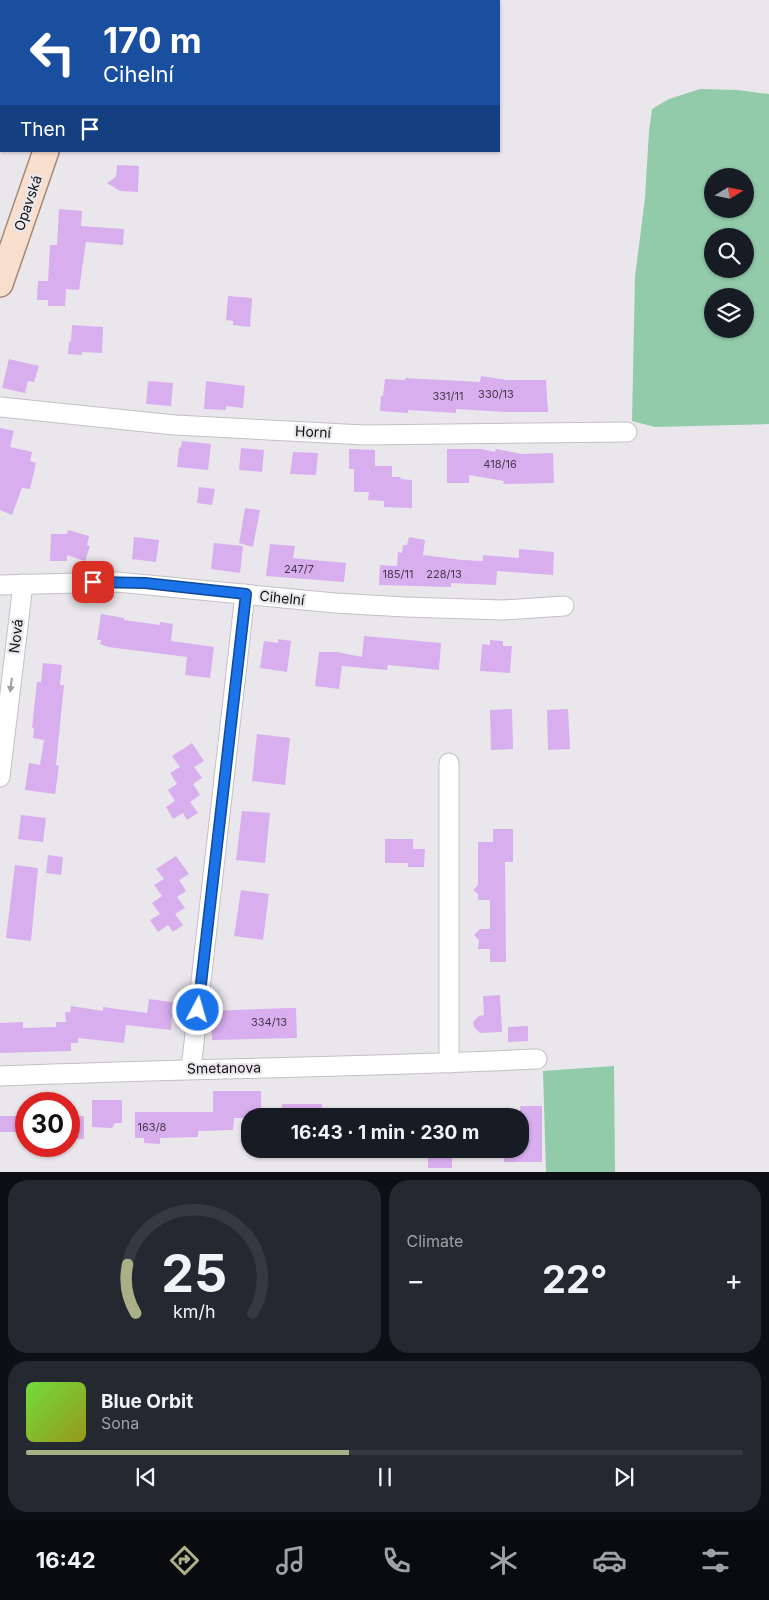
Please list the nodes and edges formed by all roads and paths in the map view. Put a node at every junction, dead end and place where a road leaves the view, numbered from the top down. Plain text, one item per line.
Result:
1 (46, 152) edge
2 (0, 284) edge
3 (0, 407) edge
4 (627, 432) dead end
5 (22, 584) junction
6 (0, 585) edge
7 (246, 594) junction
8 (564, 606) dead end
9 (449, 763) dead end
10 (0, 777) edge
11 (537, 1059) dead end
12 (449, 1063) junction
13 (191, 1069) junction
14 (0, 1076) edge

1 - 2 main road, Opavská
3 - 4 street, Horní
5 - 6 street, Cihelní
5 - 7 street, Cihelní
5 -> 10 street, Nová
7 - 8 street, Cihelní
7 - 13 street
9 - 12 street
11 - 12 street, Smetanova
12 - 13 street, Smetanova
13 - 14 street, Smetanova

